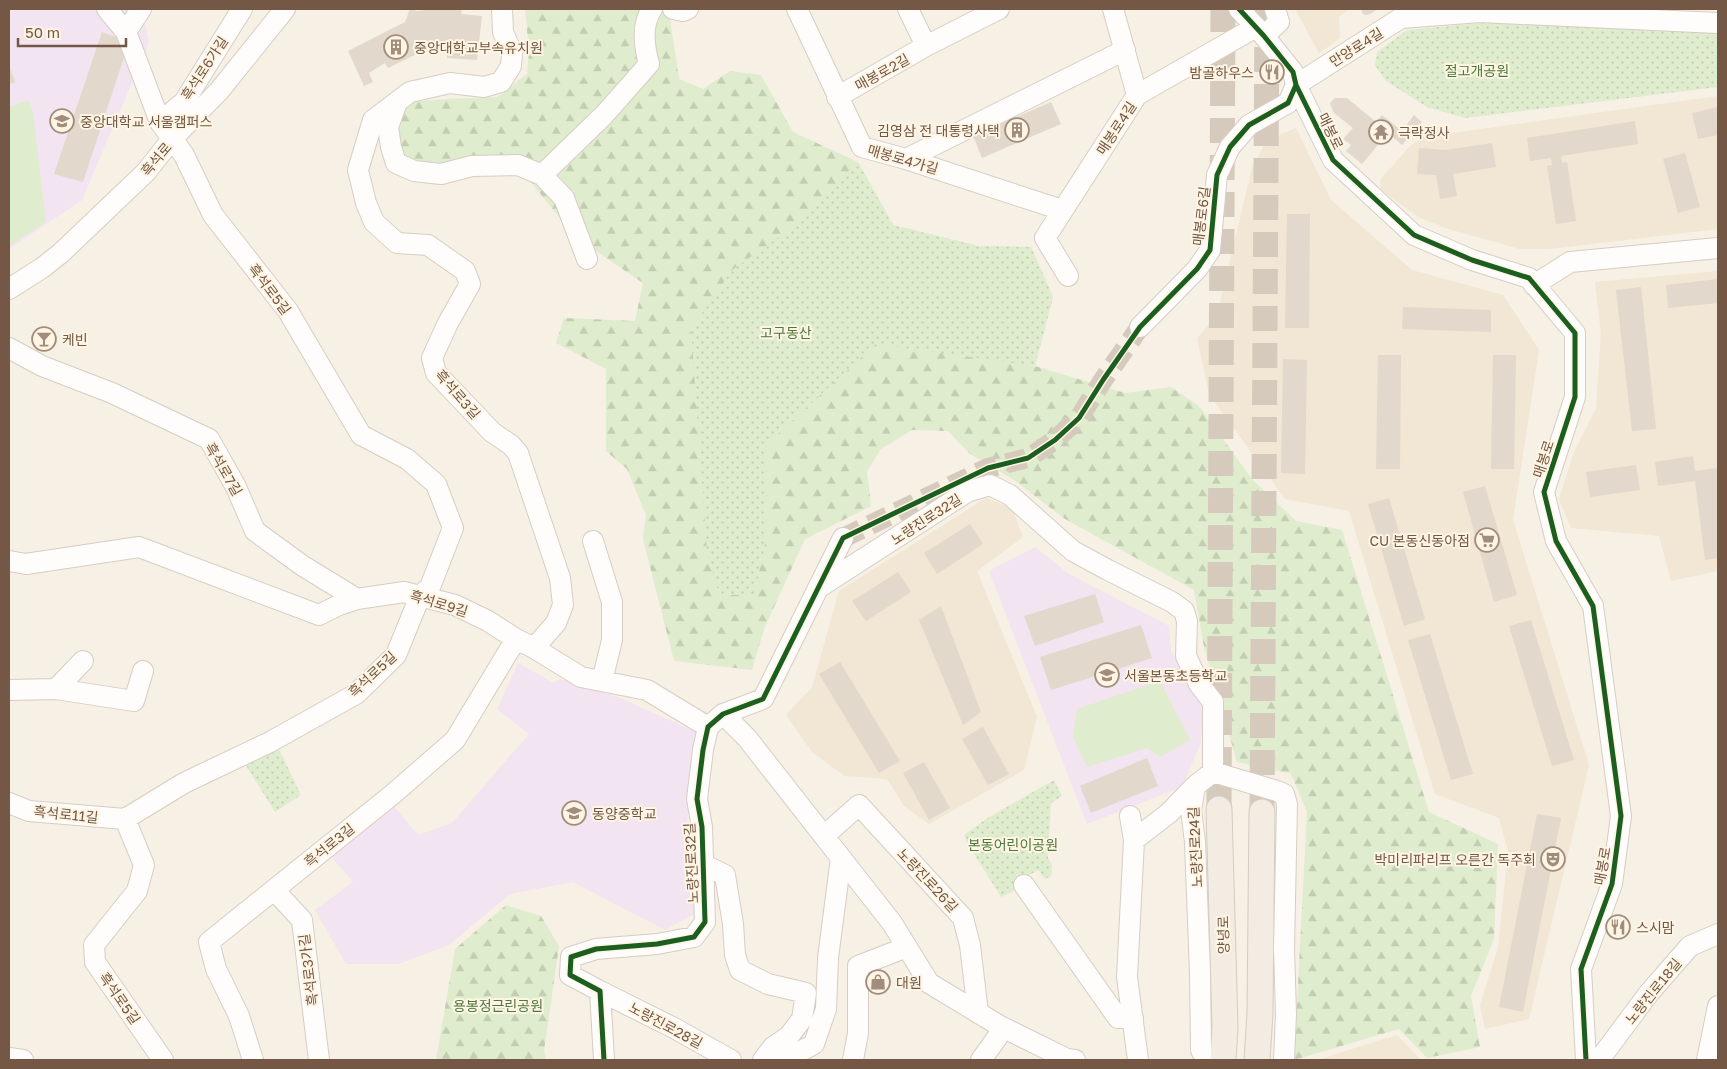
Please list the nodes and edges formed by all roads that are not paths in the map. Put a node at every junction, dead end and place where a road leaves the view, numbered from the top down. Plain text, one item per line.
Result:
1 (107, 9) edge
2 (141, 9) edge
3 (242, 9) edge
4 (285, 9) edge
5 (502, 9) edge
6 (652, 9) edge
7 (673, 9) edge
8 (688, 9) edge
9 (797, 9) edge
10 (908, 9) edge
11 (999, 9) edge
12 (1113, 9) edge
13 (1239, 9) edge
14 (1275, 9) edge
15 (1718, 23) edge
16 (1260, 31) junction
17 (126, 32) junction
18 (926, 46) junction
19 (1125, 50) junction
20 (1296, 85) junction
21 (1137, 95) junction
22 (837, 97) junction
23 (397, 102) junction
24 (160, 122) junction
25 (172, 139) junction
26 (906, 159) junction
27 (542, 175) junction
28 (1062, 210) junction
29 (1718, 248) edge
30 (587, 259) dead end
31 (1068, 276) dead end
32 (1534, 285) junction
33 (9, 289) edge
34 (1140, 327) tunnel mouth
35 (9, 348) edge
36 (843, 538) tunnel mouth
37 (593, 541) dead end
38 (9, 561) edge
39 (818, 588) junction
40 (420, 596) junction
41 (356, 599) junction
42 (525, 644) junction
43 (83, 661) dead end
44 (143, 671) dead end
45 (602, 681) junction
46 (56, 689) junction
47 (9, 690) edge
48 (716, 720) junction
49 (1213, 772) junction
50 (1195, 786) junction
51 (9, 802) edge
52 (1219, 809) tunnel mouth
53 (1262, 812) tunnel mouth
54 (1130, 816) dead end
55 (125, 820) junction
56 (824, 836) junction
57 (1134, 840) junction
58 (841, 858) junction
59 (703, 864) junction
60 (1024, 885) dead end
61 (274, 890) junction
62 (1718, 934) edge
63 (907, 947) junction
64 (600, 991) junction
65 (1718, 1006) edge
66 (978, 1014) junction
67 (1132, 1018) junction
68 (1004, 1028) junction
69 (9, 1058) edge
70 (765, 1058) edge
71 (24, 1060) edge
72 (163, 1060) edge
73 (253, 1060) edge
74 (319, 1060) edge
75 (604, 1060) edge
76 (731, 1060) edge
77 (853, 1060) edge
78 (981, 1060) edge
79 (1075, 1060) edge
80 (1138, 1060) edge
81 (1206, 1060) edge
82 (1223, 1060) edge
83 (1257, 1060) edge
84 (1284, 1060) edge
85 (1586, 1060) edge
86 (1599, 1060) edge
87 (1707, 1060) edge

1 - 17 street, 흑석로5길
2 - 17 street
3 - 24 street, 흑석로6가길
4 - 25 street, 흑석로
5 - 23 street, 흑석로3길
6 - 27 street
7 - 8 street
9 - 22 street, 매봉로4가길
10 - 18 street
11 - 18 street, 매봉로2길
12 - 19 street
13 - 16 street, 매봉로
14 - 16 street
15 - 20 street, 만양로4길
16 - 20 street, 매봉로
16 - 21 street, 매봉로4길
17 - 24 street, 흑석로5길
18 - 22 street, 매봉로2길
19 - 21 street
19 - 26 street
20 - 32 street, 매봉로
20 - 34 street, 매봉로6길
21 - 28 street, 매봉로4길
22 - 26 street, 매봉로4가길
23 - 27 street
23 - 42 street, 흑석로3길
24 - 25 street, 흑석로5길
25 - 33 street, 흑석로
25 - 40 street, 흑석로5길
26 - 28 street, 매봉로4가길
27 - 30 street
28 - 31 street, 매봉로4길
29 - 32 street
32 - 85 street, 매봉로
35 - 41 street, 흑석로7길
36 - 39 street
37 - 45 street
38 - 41 street, 흑석로9길
39 - 48 street
39 - 49 street, 노량진로32길
40 - 41 street, 흑석로9길
40 - 42 street, 흑석로9길
40 - 55 street, 흑석로5길
42 - 45 street, 흑석로9길
42 - 61 street, 흑석로3길
43 - 46 street
44 - 46 street
45 - 48 street, 흑석로9길
46 - 47 street
48 - 56 street
48 - 59 street, 노량진로32길
49 - 50 street, 노량진로24길
49 - 84 street
50 - 57 street
50 - 81 street, 노량진로24길
51 - 55 street, 흑석로11길
52 - 82 main road, 양녕로
53 - 83 main road
54 - 57 street
55 - 72 street, 흑석로5길
56 - 58 street
56 - 66 street, 노량진로26길
57 - 67 street
58 - 63 street
58 - 70 street
59 - 64 street, 노량진로32길
59 - 70 street
60 - 67 street
61 - 73 street, 흑석로3길
61 - 74 street, 흑석로3가길
62 - 86 street, 노량진로18길
63 - 66 street
63 - 77 street
64 - 75 street
64 - 76 street, 노량진로28길
65 - 87 street
66 - 68 street
67 - 80 street
68 - 78 street
68 - 79 street
69 - 71 street

